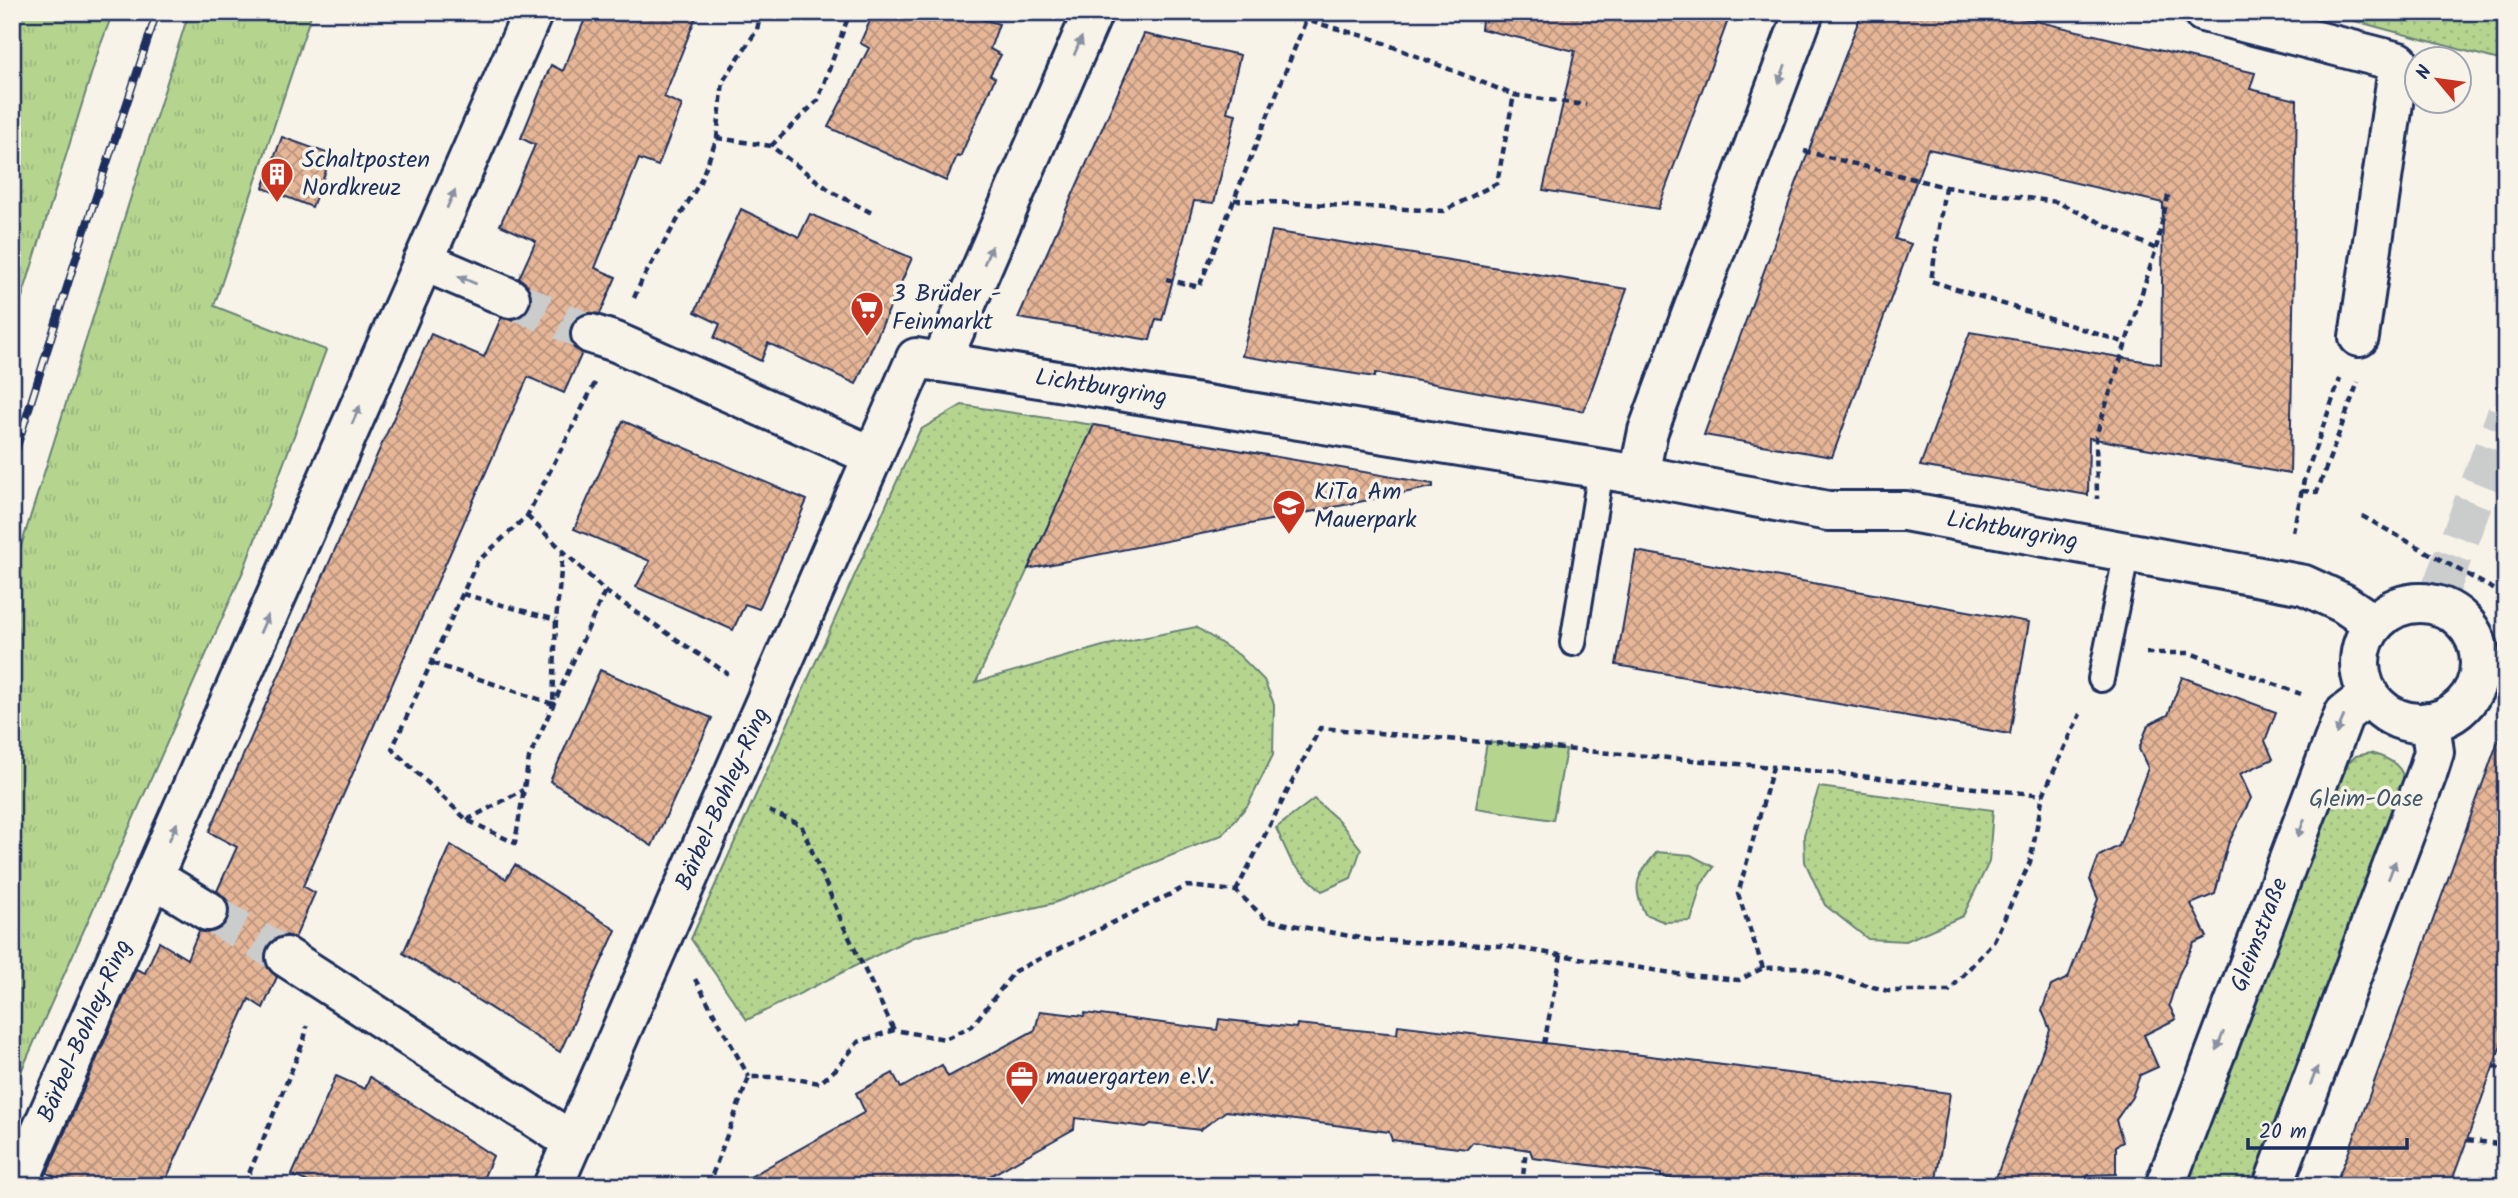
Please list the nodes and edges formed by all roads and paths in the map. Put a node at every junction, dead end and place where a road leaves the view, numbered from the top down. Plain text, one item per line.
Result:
1 (533, 12) edge
2 (761, 12) edge
3 (850, 12) edge
4 (1093, 12) edge
5 (1276, 12) edge
6 (1804, 12) edge
7 (2203, 12) edge
8 (1306, 20) junction
9 (1514, 95) junction
10 (1586, 105) dead end
11 (1759, 136) junction
12 (717, 138) junction
13 (771, 146) junction
14 (1945, 187) junction
15 (2169, 191) dead end
16 (1234, 200) junction
17 (872, 213) dead end
18 (2156, 249) junction
19 (424, 261) junction
20 (1166, 279) dead end
21 (510, 298) tunnel mouth
22 (603, 338) junction
23 (2126, 343) junction
24 (2351, 353) junction
25 (940, 362) junction
26 (873, 456) junction
27 (1601, 469) junction
28 (1639, 475) junction
29 (2302, 491) junction
30 (2097, 500) dead end
31 (527, 516) junction
32 (2362, 516) dead end
33 (2293, 532) dead end
34 (563, 551) junction
35 (2127, 552) junction
36 (605, 591) junction
37 (463, 594) junction
38 (2506, 596) edge
39 (556, 620) junction
40 (2374, 624) junction
41 (1573, 643) dead end
42 (432, 663) junction
43 (719, 670) dead end
44 (2102, 678) junction
45 (2290, 690) dead end
46 (2369, 695) junction
47 (553, 704) junction
48 (2496, 710) dead end
49 (2506, 713) edge
50 (2430, 722) junction
51 (1773, 767) junction
52 (523, 789) junction
53 (727, 791) junction
54 (2043, 795) junction
55 (467, 820) junction
56 (153, 877) junction
57 (1236, 891) junction
58 (208, 911) tunnel mouth
59 (666, 927) junction
60 (1562, 955) junction
61 (286, 957) tunnel mouth
62 (1763, 968) junction
63 (318, 977) junction
64 (894, 1030) junction
65 (1544, 1044) dead end
66 (2493, 1066) dead end
67 (2506, 1071) edge
68 (749, 1077) junction
69 (2467, 1140) dead end
70 (573, 1142) junction
71 (2506, 1145) edge
72 (1526, 1149) dead end
73 (246, 1181) junction
74 (17, 1186) edge
75 (231, 1186) edge
76 (250, 1186) edge
77 (553, 1186) edge
78 (708, 1186) edge
79 (1521, 1186) edge
80 (2165, 1186) edge
81 (2273, 1186) edge

19 -> 1 street, Bärbel-Bohley-Ring
2 - 12 path
3 - 13 path
25 -> 4 street
5 - 8 path
6 -> 11 street
7 - 24 street
8 - 9 path
8 - 16 path
9 - 10 path
9 - 16 path
11 - 14 path
11 - 28 street
12 - 13 path
12 - 22 path
13 - 17 path
14 - 18 path
14 - 23 path
15 - 18 path
16 - 20 path
18 - 23 path
21 -> 19 street
56 -> 19 street, Bärbel-Bohley-Ring
22 - 26 street
22 - 31 path
23 - 30 path
24 - 29 path
24 - 29 path
25 - 26 street, Bärbel-Bohley-Ring
25 - 27 street, Lichtburgring
26 - 53 street, Bärbel-Bohley-Ring
27 - 28 street, Lichtburgring
27 - 41 lane
28 - 35 street, Lichtburgring
29 - 33 path
31 - 34 path
31 - 37 path
32 - 38 path
34 - 36 path
34 - 39 path
35 - 40 street, Lichtburgring
35 - 44 lane
36 - 43 path
36 - 47 path
37 - 39 path
37 - 42 path
39 - 47 path
40 - 46 street
40 - 50 street
42 - 47 path
42 - 55 path
44 - 45 path
44 - 54 path
46 - 50 street
46 -> 80 street, Gleimstraße
47 - 52 path
48 - 49 path
81 -> 50 street
51 - 54 path
51 - 57 path
51 - 62 path
52 - 55 path
52 - 55 path
53 - 59 street, Bärbel-Bohley-Ring
53 - 64 path
54 - 62 path
56 - 58 street
56 - 74 street, Bärbel-Bohley-Ring
57 - 60 path
57 - 64 path
59 - 68 path
59 - 70 street, Bärbel-Bohley-Ring
60 - 62 path
60 - 65 path
61 - 63 street
63 - 70 street
63 - 73 path
64 - 68 path
66 - 67 path
68 - 78 path
69 - 71 path
70 - 77 street, Bärbel-Bohley-Ring
72 - 79 path
73 - 75 path
73 - 76 path

